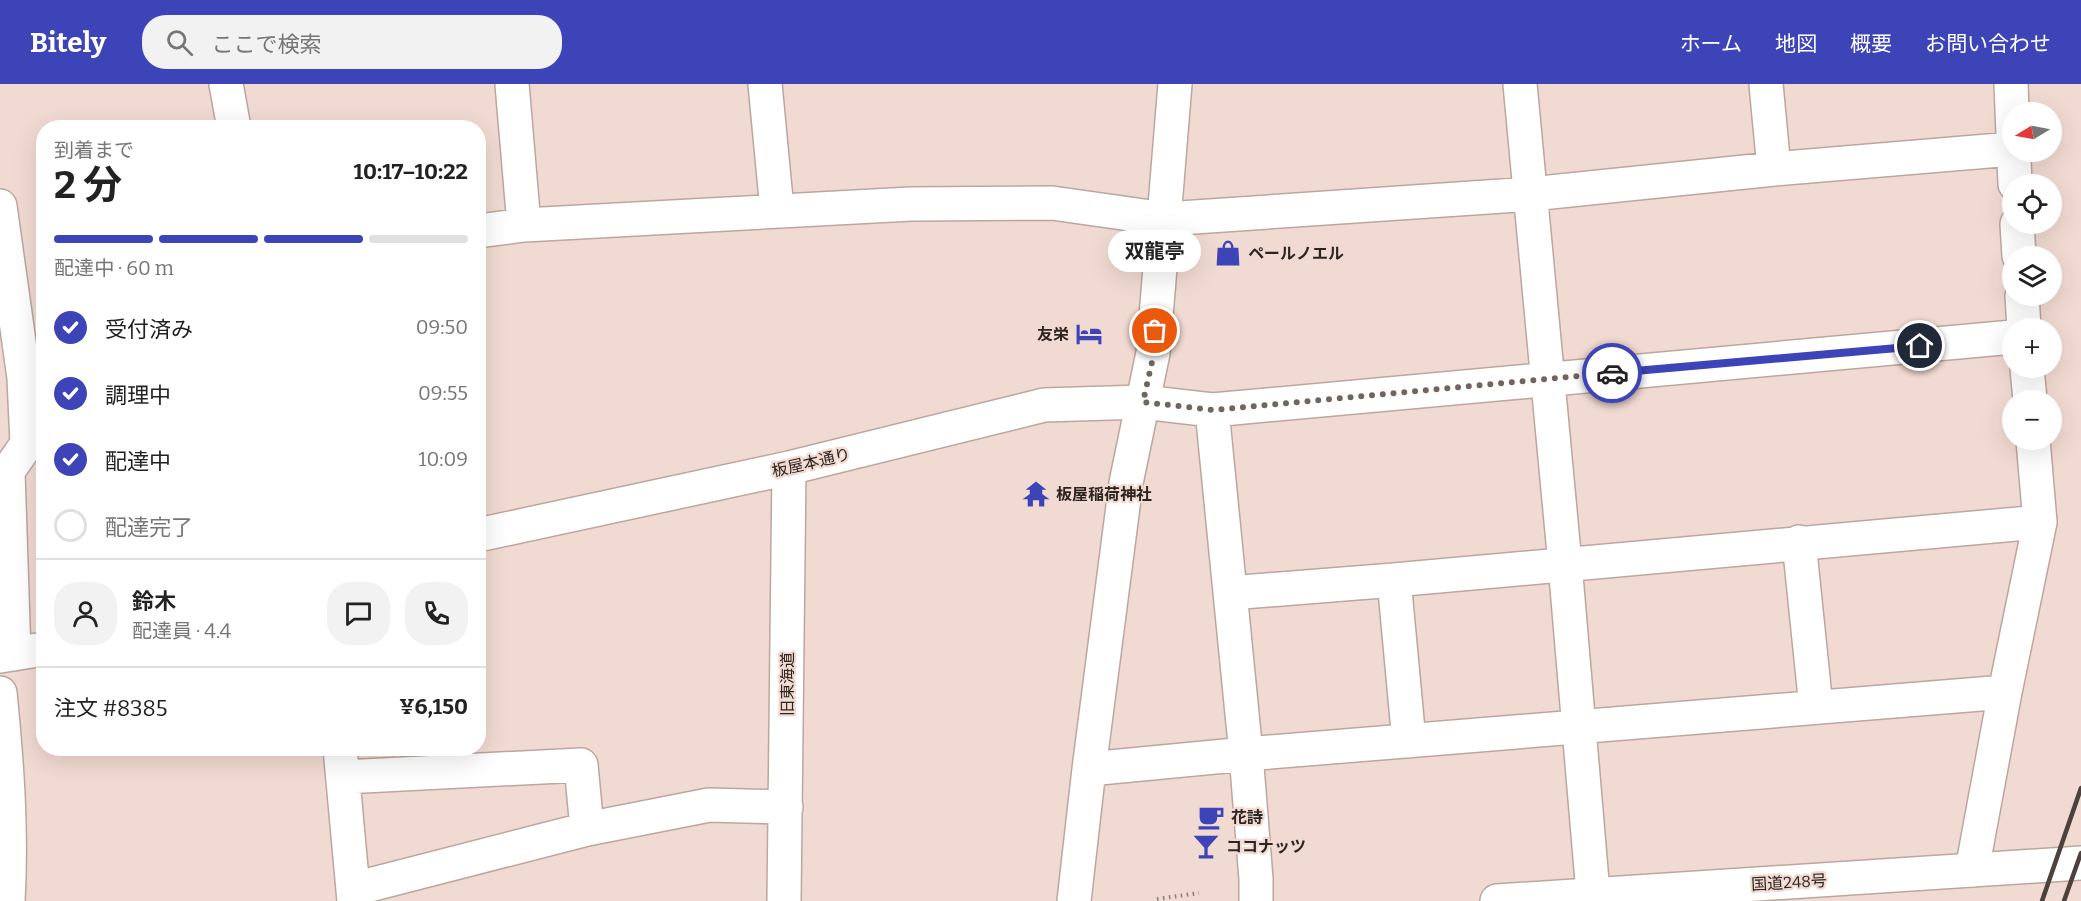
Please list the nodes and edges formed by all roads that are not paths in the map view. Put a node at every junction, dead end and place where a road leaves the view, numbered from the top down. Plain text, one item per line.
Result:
1 (226, 84) edge
2 (512, 84) edge
3 (765, 84) edge
4 (1175, 84) edge
5 (1520, 84) edge
6 (1766, 84) edge
7 (2011, 84) edge
8 (2011, 102) edge
9 (233, 120) edge
10 (2002, 150) edge
11 (1774, 169) junction
12 (1531, 194) junction
13 (0, 206) edge
14 (777, 210) junction
15 (1165, 219) junction
16 (524, 225) junction
17 (486, 230) edge
18 (2002, 338) edge
19 (1548, 379) junction
20 (1143, 402) junction
21 (1212, 410) junction
22 (2034, 450) edge
23 (789, 468) junction
24 (2040, 522) junction
25 (486, 533) edge
26 (1799, 542) junction
27 (1565, 564) junction
28 (1394, 580) junction
29 (1230, 593) junction
30 (19, 653) edge
31 (2005, 692) junction
32 (0, 693) edge
33 (1816, 707) junction
34 (1579, 727) junction
35 (1409, 741) junction
36 (1246, 754) junction
37 (342, 763) edge
38 (1089, 769) junction
39 (786, 807) junction
40 (587, 829) junction
41 (2081, 862) edge
42 (1972, 870) junction
43 (1593, 893) junction
44 (354, 895) edge
45 (8, 901) edge
46 (784, 901) edge
47 (1074, 901) edge
48 (1256, 901) edge
49 (1497, 901) edge

1 - 9 main road
2 - 16 main road
3 - 14 main road
4 - 15 main road
5 - 12 main road
6 - 11 main road
7 - 8 main road
10 - 11 main road
11 - 12 main road
12 - 15 main road
12 - 19 main road
13 - 30 main road
14 - 15 main road
14 - 16 main road
15 - 20 main road
16 - 17 main road
18 - 19 main road
19 - 21 main road
19 - 27 main road
20 - 21 main road, 板屋本通り
20 - 23 main road, 板屋本通り
20 - 38 main road
21 - 29 main road
22 - 24 main road
23 - 25 main road, 板屋本通り
23 - 39 main road, 旧東海道
24 - 26 main road
24 - 31 main road
26 - 27 main road
26 - 33 main road
27 - 28 main road
27 - 34 main road
28 - 29 main road
28 - 35 main road
29 - 36 main road
31 - 33 main road
31 - 42 main road
32 - 45 main road
33 - 34 main road
34 - 35 main road
34 - 43 main road
35 - 36 main road
36 - 38 main road
36 - 48 main road
37 - 40 main road
37 - 44 main road
38 - 47 main road
39 - 40 main road
39 - 46 main road, 旧東海道
40 - 44 main road
41 - 42 main road, 国道248号
42 - 43 main road, 国道248号
43 - 49 main road, 国道248号

